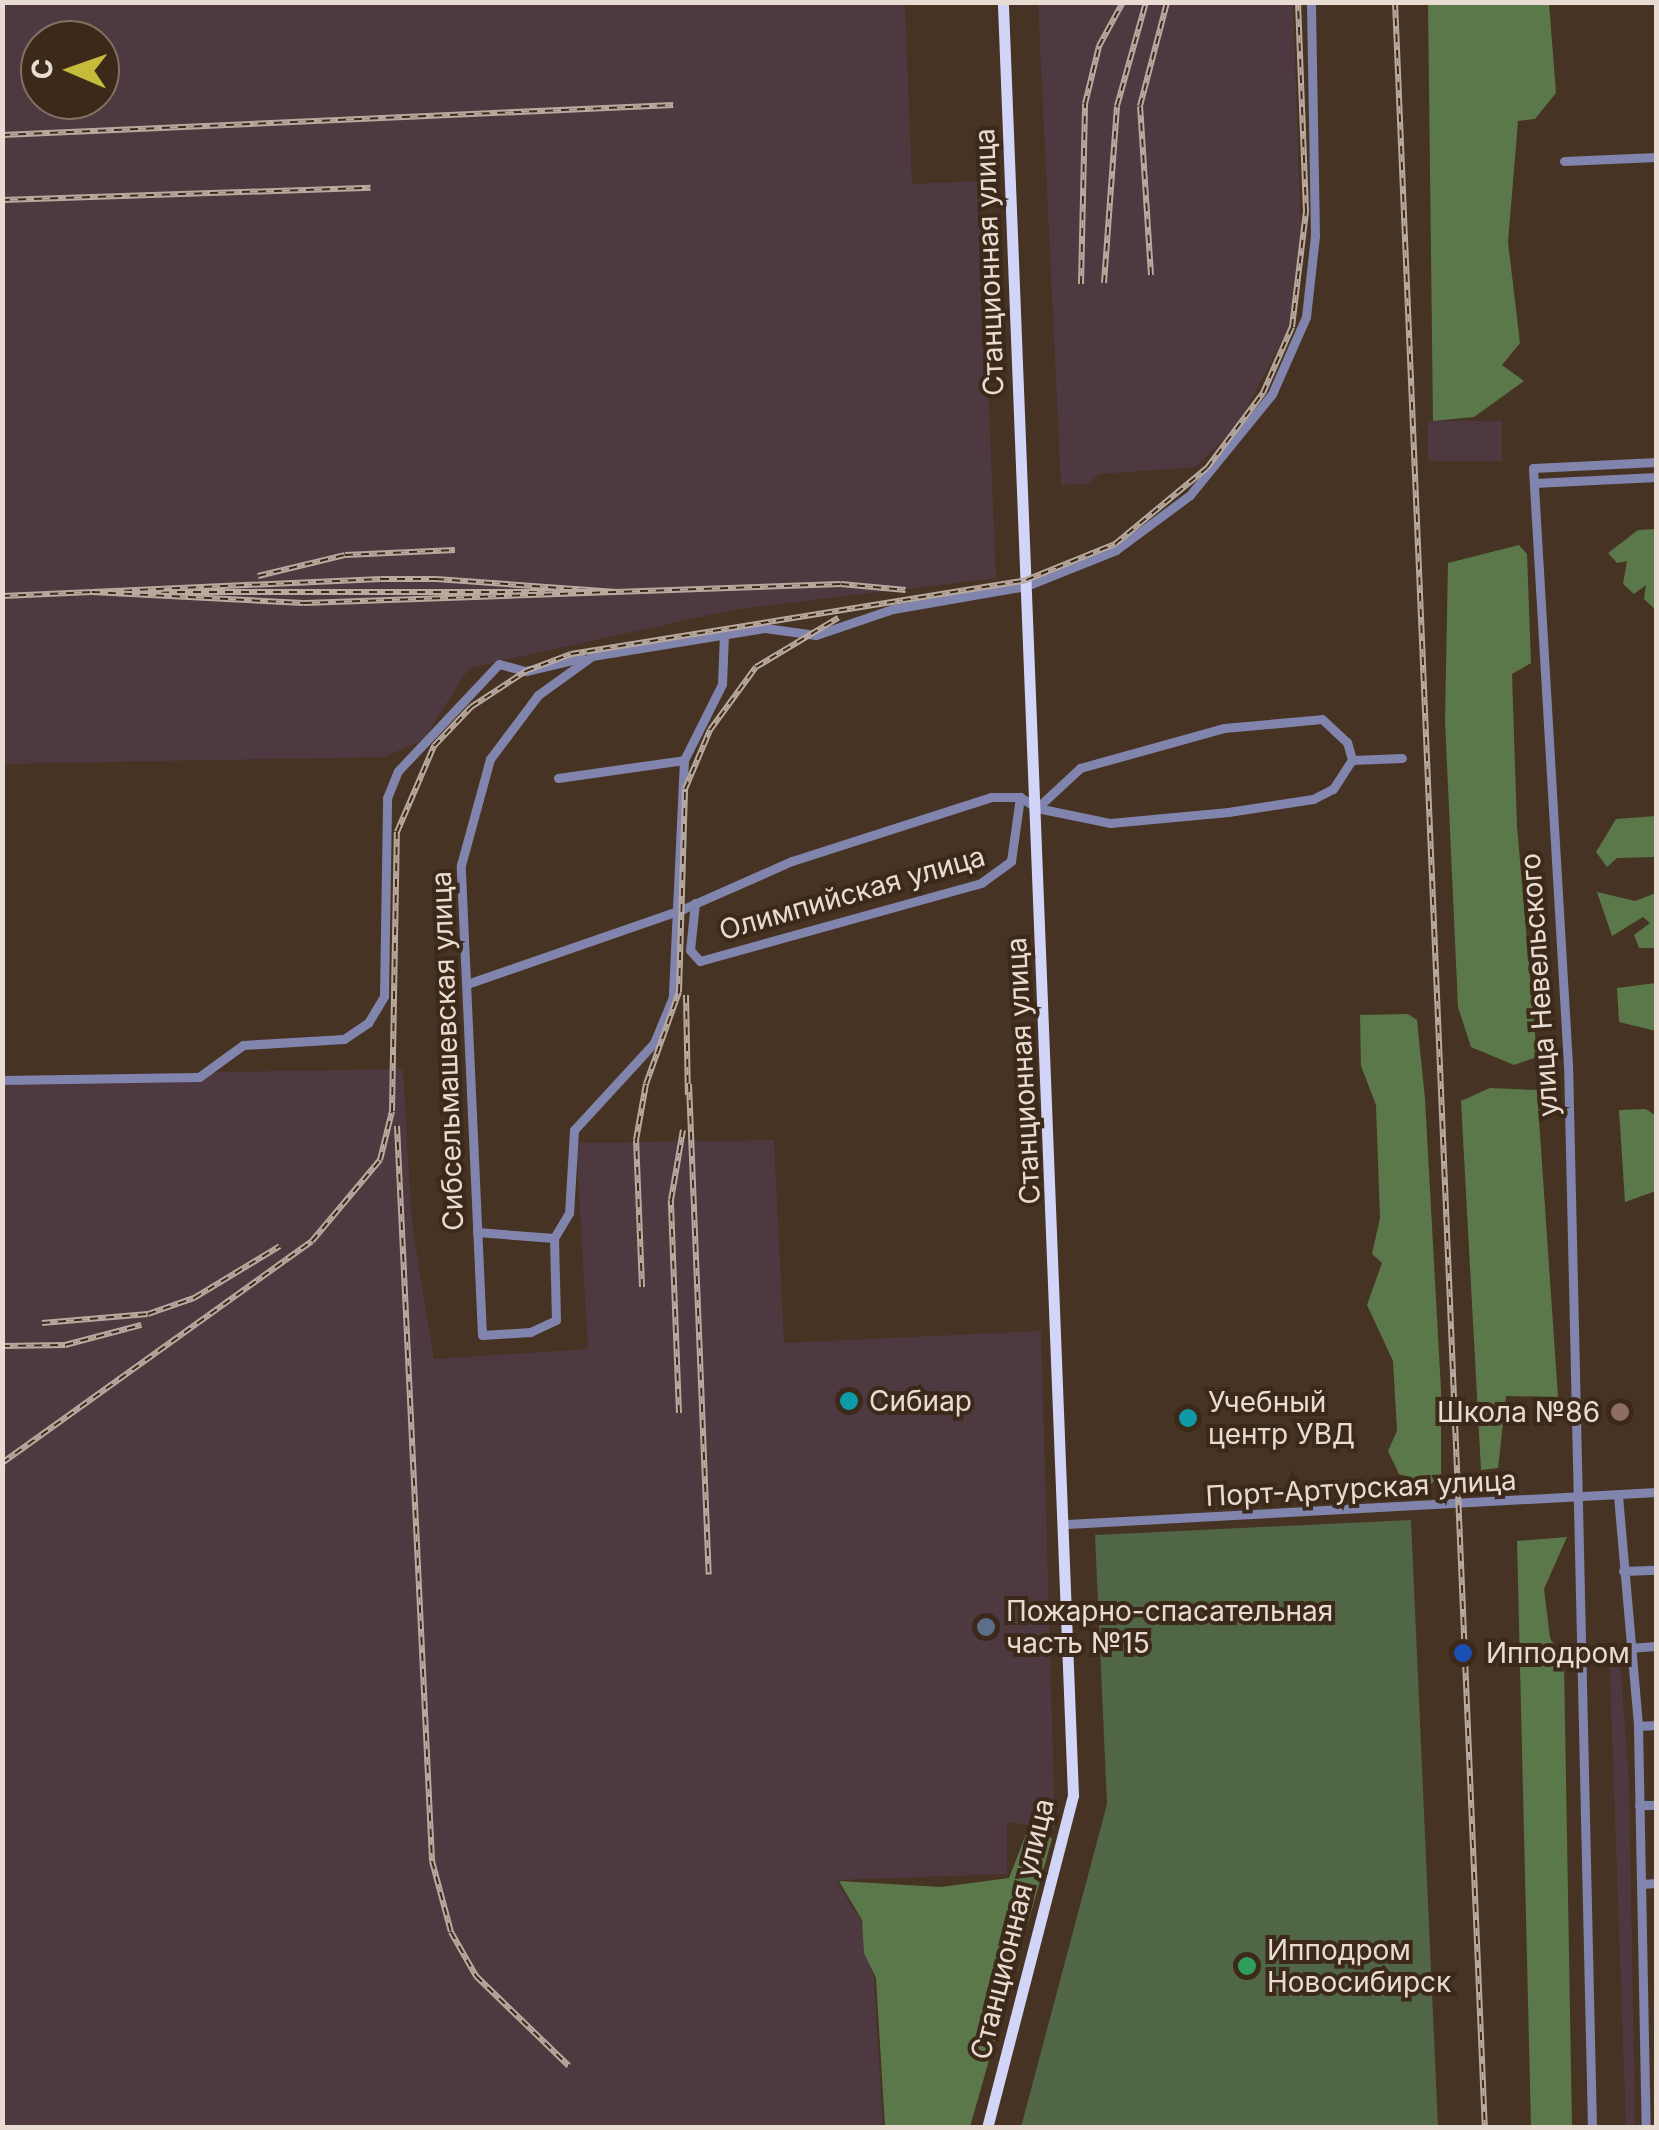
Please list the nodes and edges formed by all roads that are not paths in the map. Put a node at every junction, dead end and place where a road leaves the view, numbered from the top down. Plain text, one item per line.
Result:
1 (1003, 2) edge
2 (1311, 2) edge
3 (1656, 157) edge
4 (1564, 161) dead end
5 (1656, 462) edge
6 (1656, 477) edge
7 (1534, 483) junction
8 (1026, 586) junction
9 (724, 634) junction
10 (592, 656) junction
11 (1402, 758) dead end
12 (684, 760) junction
13 (1352, 760) junction
14 (558, 778) dead end
15 (1020, 796) junction
16 (1037, 808) junction
17 (695, 903) junction
18 (679, 910) junction
19 (467, 984) junction
20 (2, 1080) edge
21 (477, 1232) junction
22 (554, 1238) junction
23 (1656, 1492) edge
24 (1618, 1496) junction
25 (1580, 1500) junction
26 (1067, 1524) junction
27 (1656, 1570) edge
28 (1623, 1572) junction
29 (1656, 1646) edge
30 (1628, 1648) junction
31 (1638, 1726) junction
32 (1656, 1726) edge
33 (1656, 1804) edge
34 (1639, 1805) junction
35 (1656, 1883) edge
36 (1641, 1884) junction
37 (1642, 1966) junction
38 (1656, 1968) edge
39 (1644, 2061) junction
40 (1656, 2061) edge
41 (987, 2128) edge
42 (1592, 2128) edge
43 (1646, 2128) edge

1 - 8 main road, Станционная улица
2 - 8 street, Сибсельмашевская улица
3 - 4 street
5 - 7 street, улица Невельского
6 - 7 street
7 - 25 street, улица Невельского
8 - 9 street, Сибсельмашевская улица
8 - 16 main road, Станционная улица
9 - 10 street, Сибсельмашевская улица
9 - 12 street
10 - 19 street, Сибсельмашевская улица
10 - 20 street
11 - 13 street
12 - 14 street
12 - 18 street
13 - 16 street
13 - 16 street
15 - 16 street
15 - 17 street, Олимпийская улица
15 - 17 street, Олимпийская улица
16 - 26 main road, Станционная улица
17 - 18 street, Олимпийская улица
18 - 19 street, Олимпийская улица
18 - 22 street
19 - 21 street, Сибсельмашевская улица
21 - 22 street
21 - 22 street, Сибсельмашевская улица
23 - 24 street, Порт-Артурская улица
24 - 25 street, Порт-Артурская улица
24 - 28 street
25 - 26 street, Порт-Артурская улица
25 - 42 street, улица Невельского
26 - 41 main road, Станционная улица
27 - 28 street
28 - 30 street
29 - 30 street
30 - 31 street
31 - 32 street
31 - 34 street
33 - 34 street
34 - 36 street
35 - 36 street
36 - 37 street
37 - 38 street
37 - 39 street
39 - 40 street
39 - 43 street

